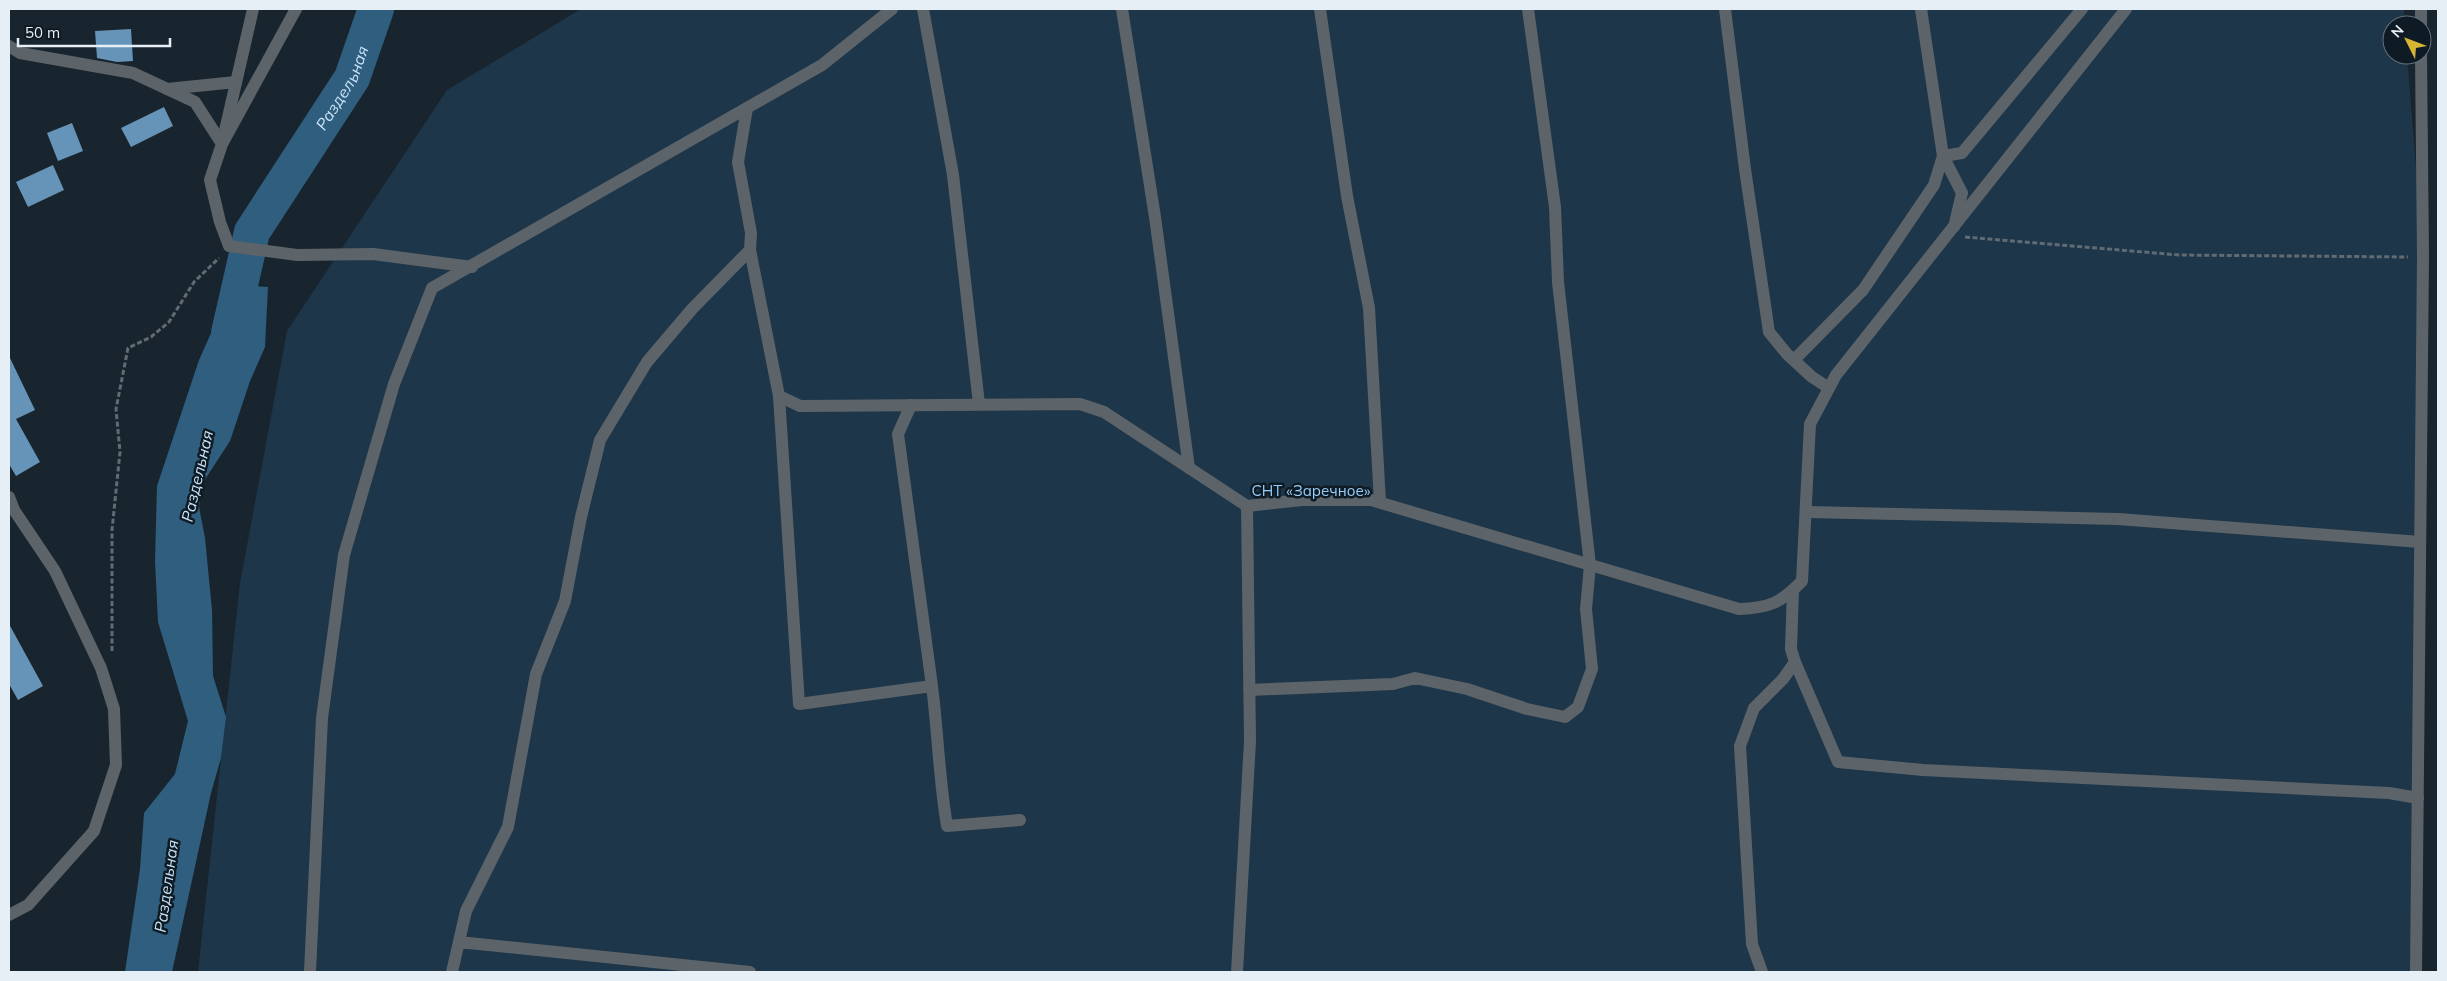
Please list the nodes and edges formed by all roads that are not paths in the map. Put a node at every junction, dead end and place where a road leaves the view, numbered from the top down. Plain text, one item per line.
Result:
1 (253, 9) edge
2 (296, 9) edge
3 (892, 9) edge
4 (923, 9) edge
5 (1122, 9) edge
6 (1320, 9) edge
7 (1528, 9) edge
8 (1725, 9) edge
9 (1921, 9) edge
10 (2082, 9) edge
11 (2126, 9) edge
12 (9, 46) edge
13 (2421, 65) edge
14 (236, 82) junction
15 (167, 89) junction
16 (747, 108) junction
17 (222, 144) junction
18 (1943, 156) junction
19 (1951, 231) junction
20 (750, 250) junction
21 (472, 267) junction
22 (1794, 360) junction
23 (1829, 388) junction
24 (779, 396) junction
25 (979, 404) junction
26 (910, 405) junction
27 (1189, 468) junction
28 (9, 497) edge
29 (1380, 502) junction
30 (1247, 506) junction
31 (1807, 512) junction
32 (2420, 542) junction
33 (1590, 565) junction
34 (1793, 590) junction
35 (1795, 662) junction
36 (932, 686) junction
37 (1249, 690) junction
38 (2418, 798) junction
39 (1020, 820) dead end
40 (9, 915) edge
41 (459, 942) junction
42 (310, 972) edge
43 (452, 972) edge
44 (750, 972) edge
45 (1237, 972) edge
46 (1762, 972) edge
47 (2416, 972) edge

1 - 14 street
2 - 17 street
3 - 16 street
4 - 25 street
5 - 27 street
6 - 29 street
7 - 33 street
8 - 22 street
9 - 18 street
10 - 18 street
11 - 19 street
12 - 15 street
13 - 32 street
14 - 15 street
14 - 17 street
15 - 17 street
16 - 20 street
16 - 21 street
17 - 21 street
18 - 19 street
18 - 22 street
19 - 23 street
20 - 24 street
20 - 41 street
21 - 42 street
22 - 23 street
23 - 31 street
24 - 26 street
24 - 36 street
25 - 26 street
25 - 27 street
26 - 36 street
27 - 30 street
28 - 40 street
29 - 30 street
29 - 33 street
30 - 37 street
31 - 32 street
31 - 34 street
32 - 38 street
33 - 34 street
33 - 37 street
34 - 35 street
35 - 38 street
35 - 46 street
36 - 39 street
37 - 45 street
38 - 47 street
41 - 43 street
41 - 44 street

